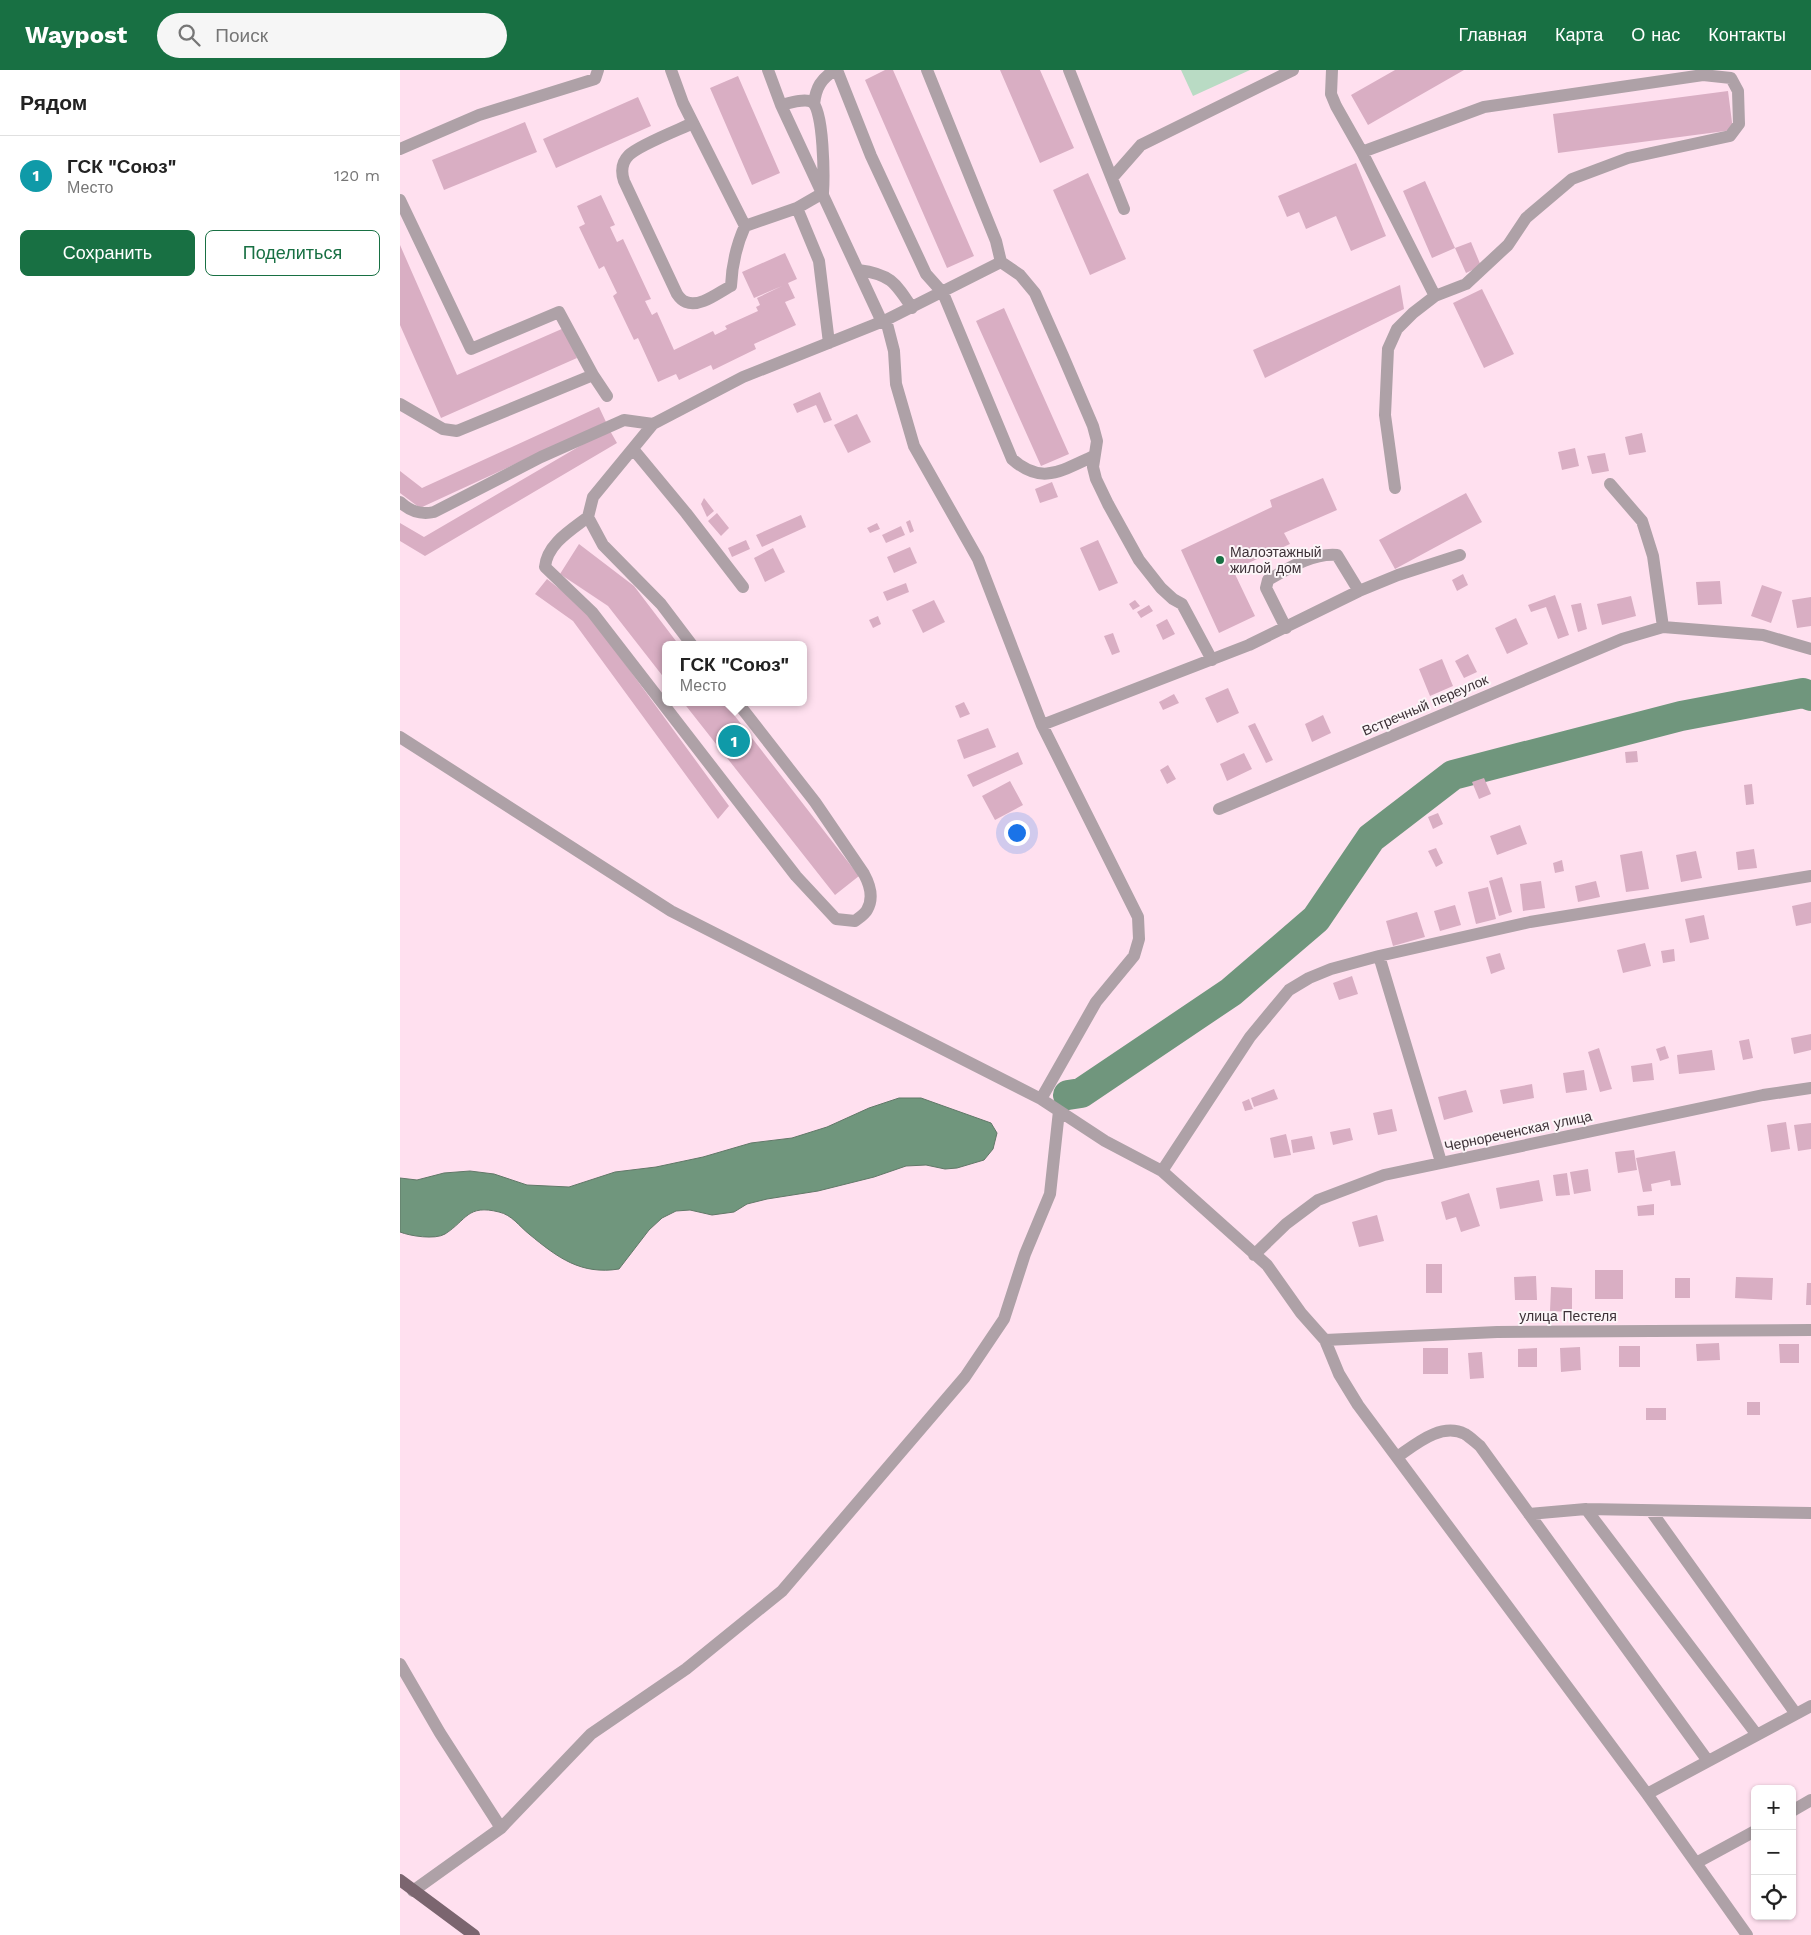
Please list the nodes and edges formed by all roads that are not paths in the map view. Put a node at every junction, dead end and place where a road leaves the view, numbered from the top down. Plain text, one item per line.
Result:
1 (598, 70) edge
2 (671, 70) edge
3 (768, 70) edge
4 (836, 70) edge
5 (927, 70) edge
6 (1069, 70) edge
7 (1293, 70) edge
8 (1332, 70) edge
9 (781, 104) junction
10 (814, 104) junction
11 (694, 123) junction
12 (400, 148) edge
13 (1362, 152) junction
14 (1112, 178) junction
15 (823, 193) junction
16 (400, 200) edge
17 (798, 208) junction
18 (1124, 209) dead end
19 (745, 226) junction
20 (1001, 262) junction
21 (858, 270) junction
22 (942, 293) junction
23 (1435, 296) junction
24 (912, 308) junction
25 (884, 321) junction
26 (829, 343) junction
27 (593, 375) junction
28 (607, 396) dead end
29 (400, 404) edge
30 (653, 424) junction
31 (633, 448) junction
32 (1094, 456) junction
33 (1610, 484) dead end
34 (1394, 488) dead end
35 (400, 502) edge
36 (588, 517) junction
37 (1460, 555) dead end
38 (743, 587) dead end
39 (1359, 591) junction
40 (1663, 627) junction
41 (1286, 628) junction
42 (689, 641) edge
43 (1811, 649) edge
44 (1212, 660) junction
45 (662, 703) edge
46 (665, 706) edge
47 (740, 706) edge
48 (1042, 725) junction
49 (400, 737) edge
50 (1218, 809) dead end
51 (1811, 876) edge
52 (1379, 956) junction
53 (1811, 1088) edge
54 (1041, 1099) junction
55 (1059, 1111) junction
56 (1441, 1162) junction
57 (1162, 1172) junction
58 (1254, 1255) junction
59 (1811, 1330) edge
60 (1325, 1340) junction
61 (1398, 1457) junction
62 (1586, 1509) junction
63 (1651, 1511) junction
64 (1811, 1513) edge
65 (1529, 1514) junction
66 (400, 1664) edge
67 (1811, 1706) edge
68 (1796, 1714) junction
69 (1758, 1735) junction
70 (1708, 1761) junction
71 (1647, 1794) junction
72 (1811, 1800) edge
73 (1796, 1809) edge
74 (501, 1828) junction
75 (1751, 1833) edge
76 (1696, 1863) junction
77 (400, 1880) edge
78 (413, 1891) junction
79 (474, 1935) edge
80 (1747, 1935) edge

1 - 12 street
2 - 11 street
3 - 9 street
4 - 10 street
4 - 22 street
5 - 20 street
6 - 14 street
7 - 14 street
8 - 13 street
9 - 10 street
9 - 15 street
10 - 15 street
11 - 19 street
11 - 19 street
13 - 23 street
13 - 23 street
14 - 18 street
15 - 17 street
15 - 21 street
16 - 27 street
17 - 19 street
17 - 26 street
20 - 22 street
20 - 32 street
21 - 24 street
21 - 25 street
22 - 24 street
22 - 32 street
23 - 34 street
24 - 25 street
25 - 26 street
25 - 48 street
26 - 30 street
27 - 28 street
27 - 29 street
30 - 31 street
30 - 35 street
31 - 36 street
31 - 38 street
32 - 44 street
33 - 40 street
36 - 42 street
36 - 45 street
37 - 39 street
39 - 41 street
39 - 41 street
40 - 43 street
40 - 50 street, Встречный переулок
41 - 44 street
44 - 48 street
46 - 47 street
48 - 54 street
49 - 54 street
51 - 52 street
52 - 56 street
52 - 57 street
53 - 56 street, Чернореченская улица
54 - 55 street
55 - 57 street
55 - 74 street
56 - 58 street, Чернореченская улица
57 - 58 street
58 - 60 street
59 - 60 street, улица Пестеля
60 - 61 street
61 - 65 street
61 - 71 street
62 - 63 street
62 - 65 street
62 - 69 street
63 - 64 street
63 - 68 street
65 - 70 street
66 - 74 street
67 - 68 street
68 - 69 street
69 - 70 street
70 - 71 street
71 - 76 street
72 - 73 street
74 - 78 street
75 - 76 street
76 - 80 street
77 - 78 main road
78 - 79 main road

